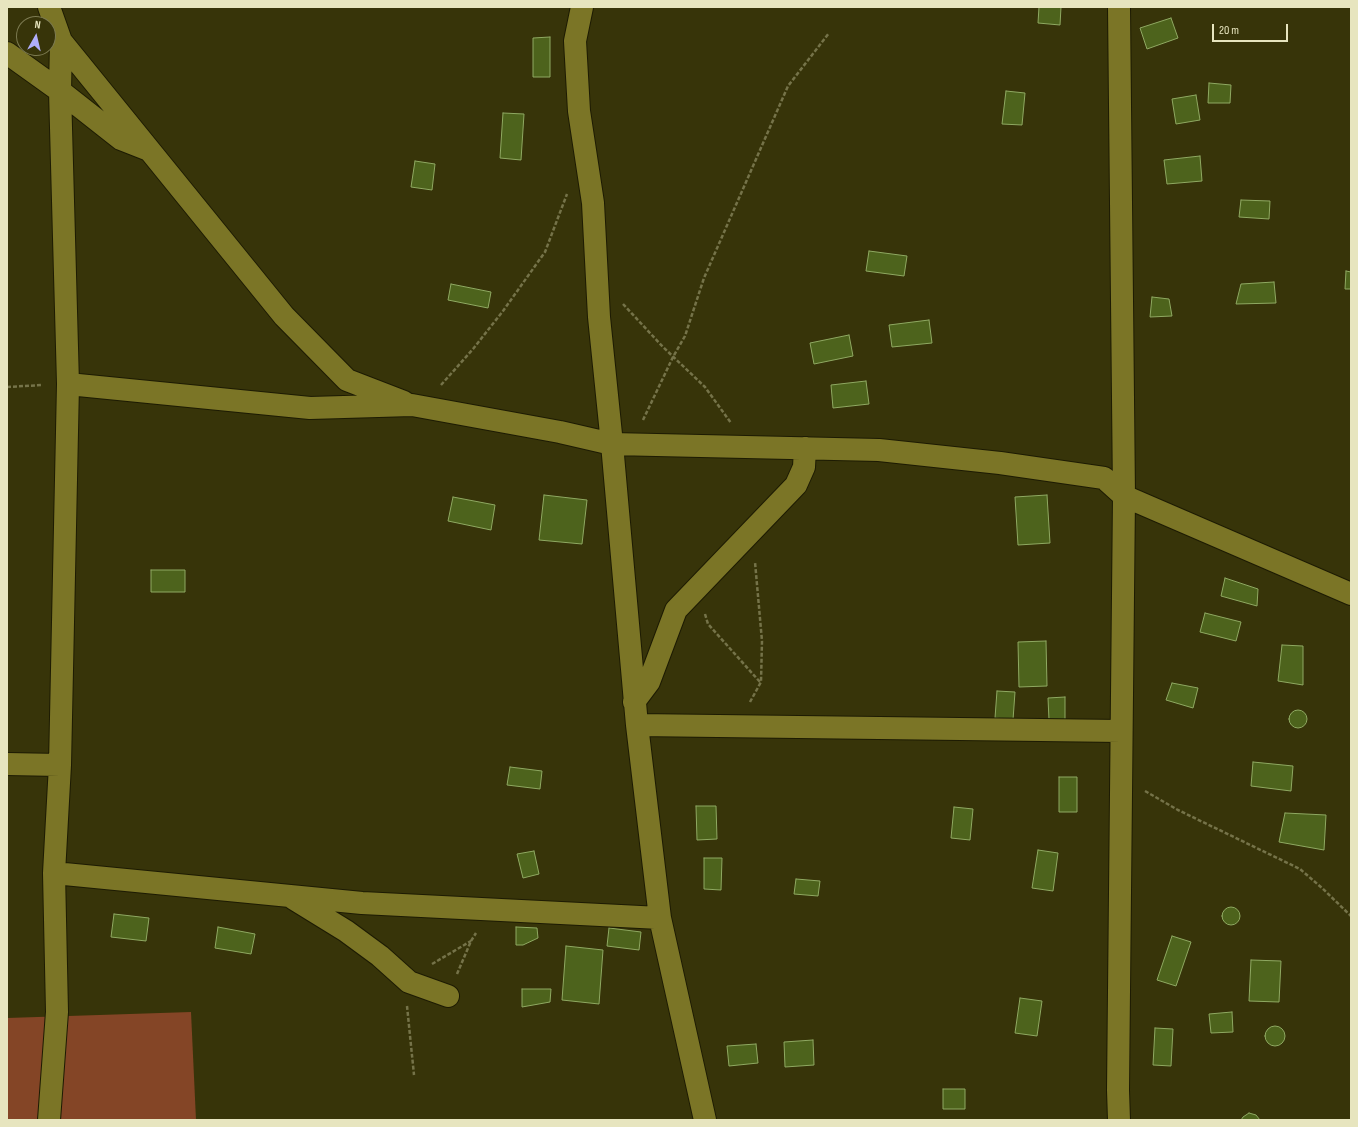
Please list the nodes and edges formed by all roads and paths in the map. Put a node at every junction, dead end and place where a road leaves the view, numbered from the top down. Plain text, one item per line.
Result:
1 (48, 7) edge
2 (582, 7) edge
3 (1119, 7) edge
4 (829, 33) dead end
5 (61, 41) junction
6 (7, 53) edge
7 (60, 91) junction
8 (151, 151) junction
9 (569, 189) dead end
10 (623, 304) dead end
11 (672, 357) junction
12 (68, 384) junction
13 (7, 387) edge
14 (408, 403) junction
15 (622, 444) junction
16 (749, 447) junction
17 (805, 448) junction
18 (1124, 496) junction
19 (753, 530) junction
20 (698, 588) junction
21 (1351, 594) edge
22 (761, 682) junction
23 (634, 702) junction
24 (637, 725) junction
25 (750, 726) junction
26 (1121, 731) junction
27 (7, 764) edge
28 (60, 765) junction
29 (1141, 788) dead end
30 (54, 873) junction
31 (290, 896) junction
32 (492, 909) junction
33 (1351, 916) edge
34 (660, 918) junction
35 (448, 996) joint
36 (49, 1120) edge
37 (706, 1120) edge
38 (1119, 1120) edge

1 - 5 street
2 - 15 street
3 - 18 street
4 - 11 path
5 - 7 street
5 - 8 street
6 - 7 street
7 - 8 street
7 - 12 street
8 - 14 street
9 - 14 path
10 - 11 path
11 - 15 path
11 - 16 path
12 - 13 path
12 - 14 street
12 - 28 street
14 - 15 street
15 - 16 street
15 - 23 street
16 - 17 street
17 - 18 street
17 - 19 street
18 - 21 street
18 - 26 street
19 - 20 street
19 - 22 path
20 - 22 path
20 - 23 street
22 - 25 path
23 - 24 street
24 - 25 street
24 - 34 street
25 - 26 street
26 - 38 street
27 - 28 street
28 - 30 street
29 - 33 path
30 - 31 street
30 - 36 street
31 - 32 street
31 - 35 street
32 - 34 street
32 - 35 path
34 - 37 street

